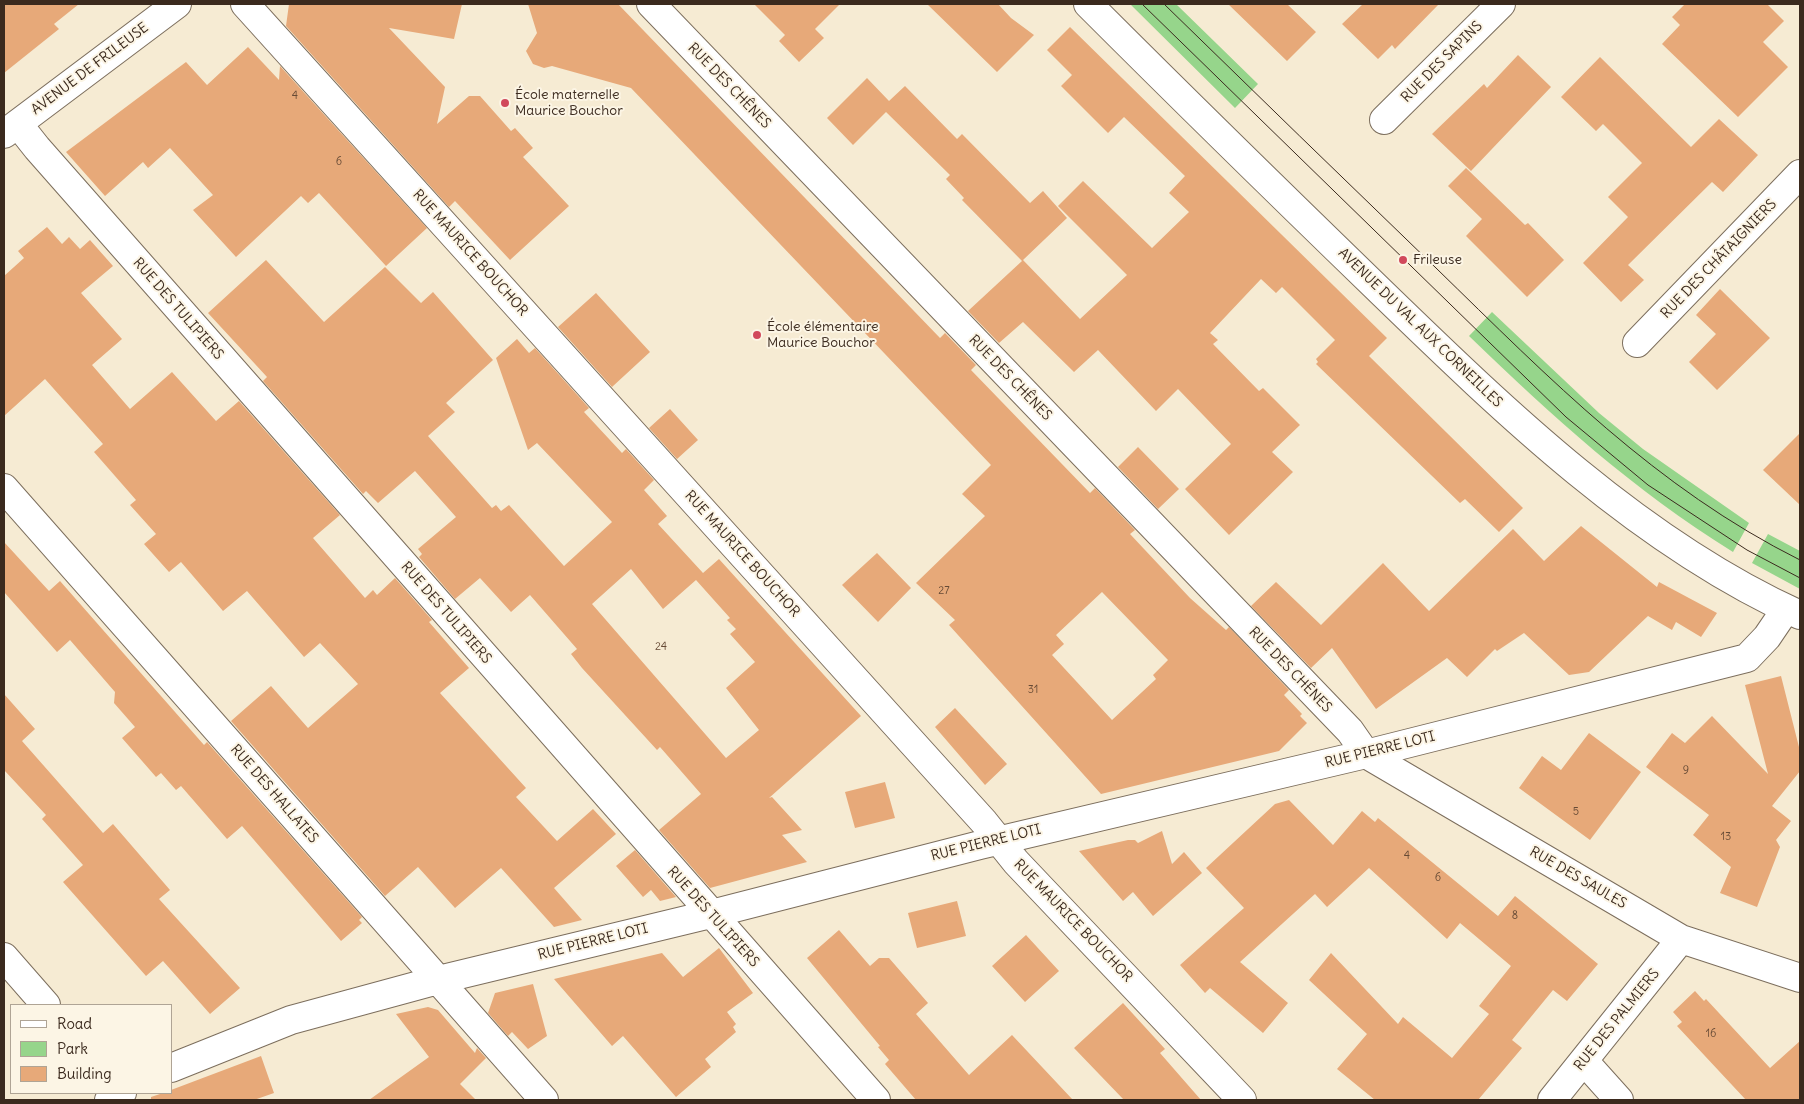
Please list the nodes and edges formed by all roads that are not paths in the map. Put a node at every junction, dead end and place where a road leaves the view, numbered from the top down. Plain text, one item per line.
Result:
1 (177, 4) edge
2 (245, 4) edge
3 (650, 4) edge
4 (1088, 4) edge
5 (1501, 4) edge
6 (1384, 120) dead end
7 (11, 129) edge
8 (1800, 174) edge
9 (1637, 343) dead end
10 (4, 488) edge
11 (1793, 612) edge
12 (1366, 754) junction
13 (999, 841) junction
14 (711, 914) junction
15 (1681, 939) junction
16 (4, 957) edge
17 (1800, 978) edge
18 (438, 980) junction
19 (45, 1004) edge
20 (1584, 1061) junction
21 (172, 1068) edge
22 (122, 1094) edge
23 (109, 1100) edge
24 (544, 1100) edge
25 (876, 1100) edge
26 (1242, 1100) edge
27 (1552, 1100) edge
28 (1619, 1100) edge

1 - 7 street, AVENUE DE FRILEUSE
2 - 13 street, RUE MAURICE BOUCHOR
3 - 12 street, RUE DES CHÊNES
4 - 11 street, AVENUE DU VAL AUX CORNEILLES
5 - 6 street, RUE DES SAPINS
7 - 14 street, RUE DES TULIPIERS
8 - 9 street, RUE DES CHÂTAIGNIERS
10 - 18 street, RUE DES HALLATES
11 - 12 street, RUE PIERRE LOTI
12 - 13 street, RUE PIERRE LOTI
12 - 15 street, RUE DES SAULES
13 - 14 street, RUE PIERRE LOTI
13 - 26 street, RUE MAURICE BOUCHOR
14 - 18 street, RUE PIERRE LOTI
14 - 25 street, RUE DES TULIPIERS
15 - 17 street, RUE DES SAULES
15 - 20 street, RUE DES PALMIERS
16 - 19 street
18 - 21 street, RUE PIERRE LOTI
18 - 24 street, RUE DES HALLATES
20 - 27 street, RUE DES PALMIERS
20 - 28 street
22 - 23 street

